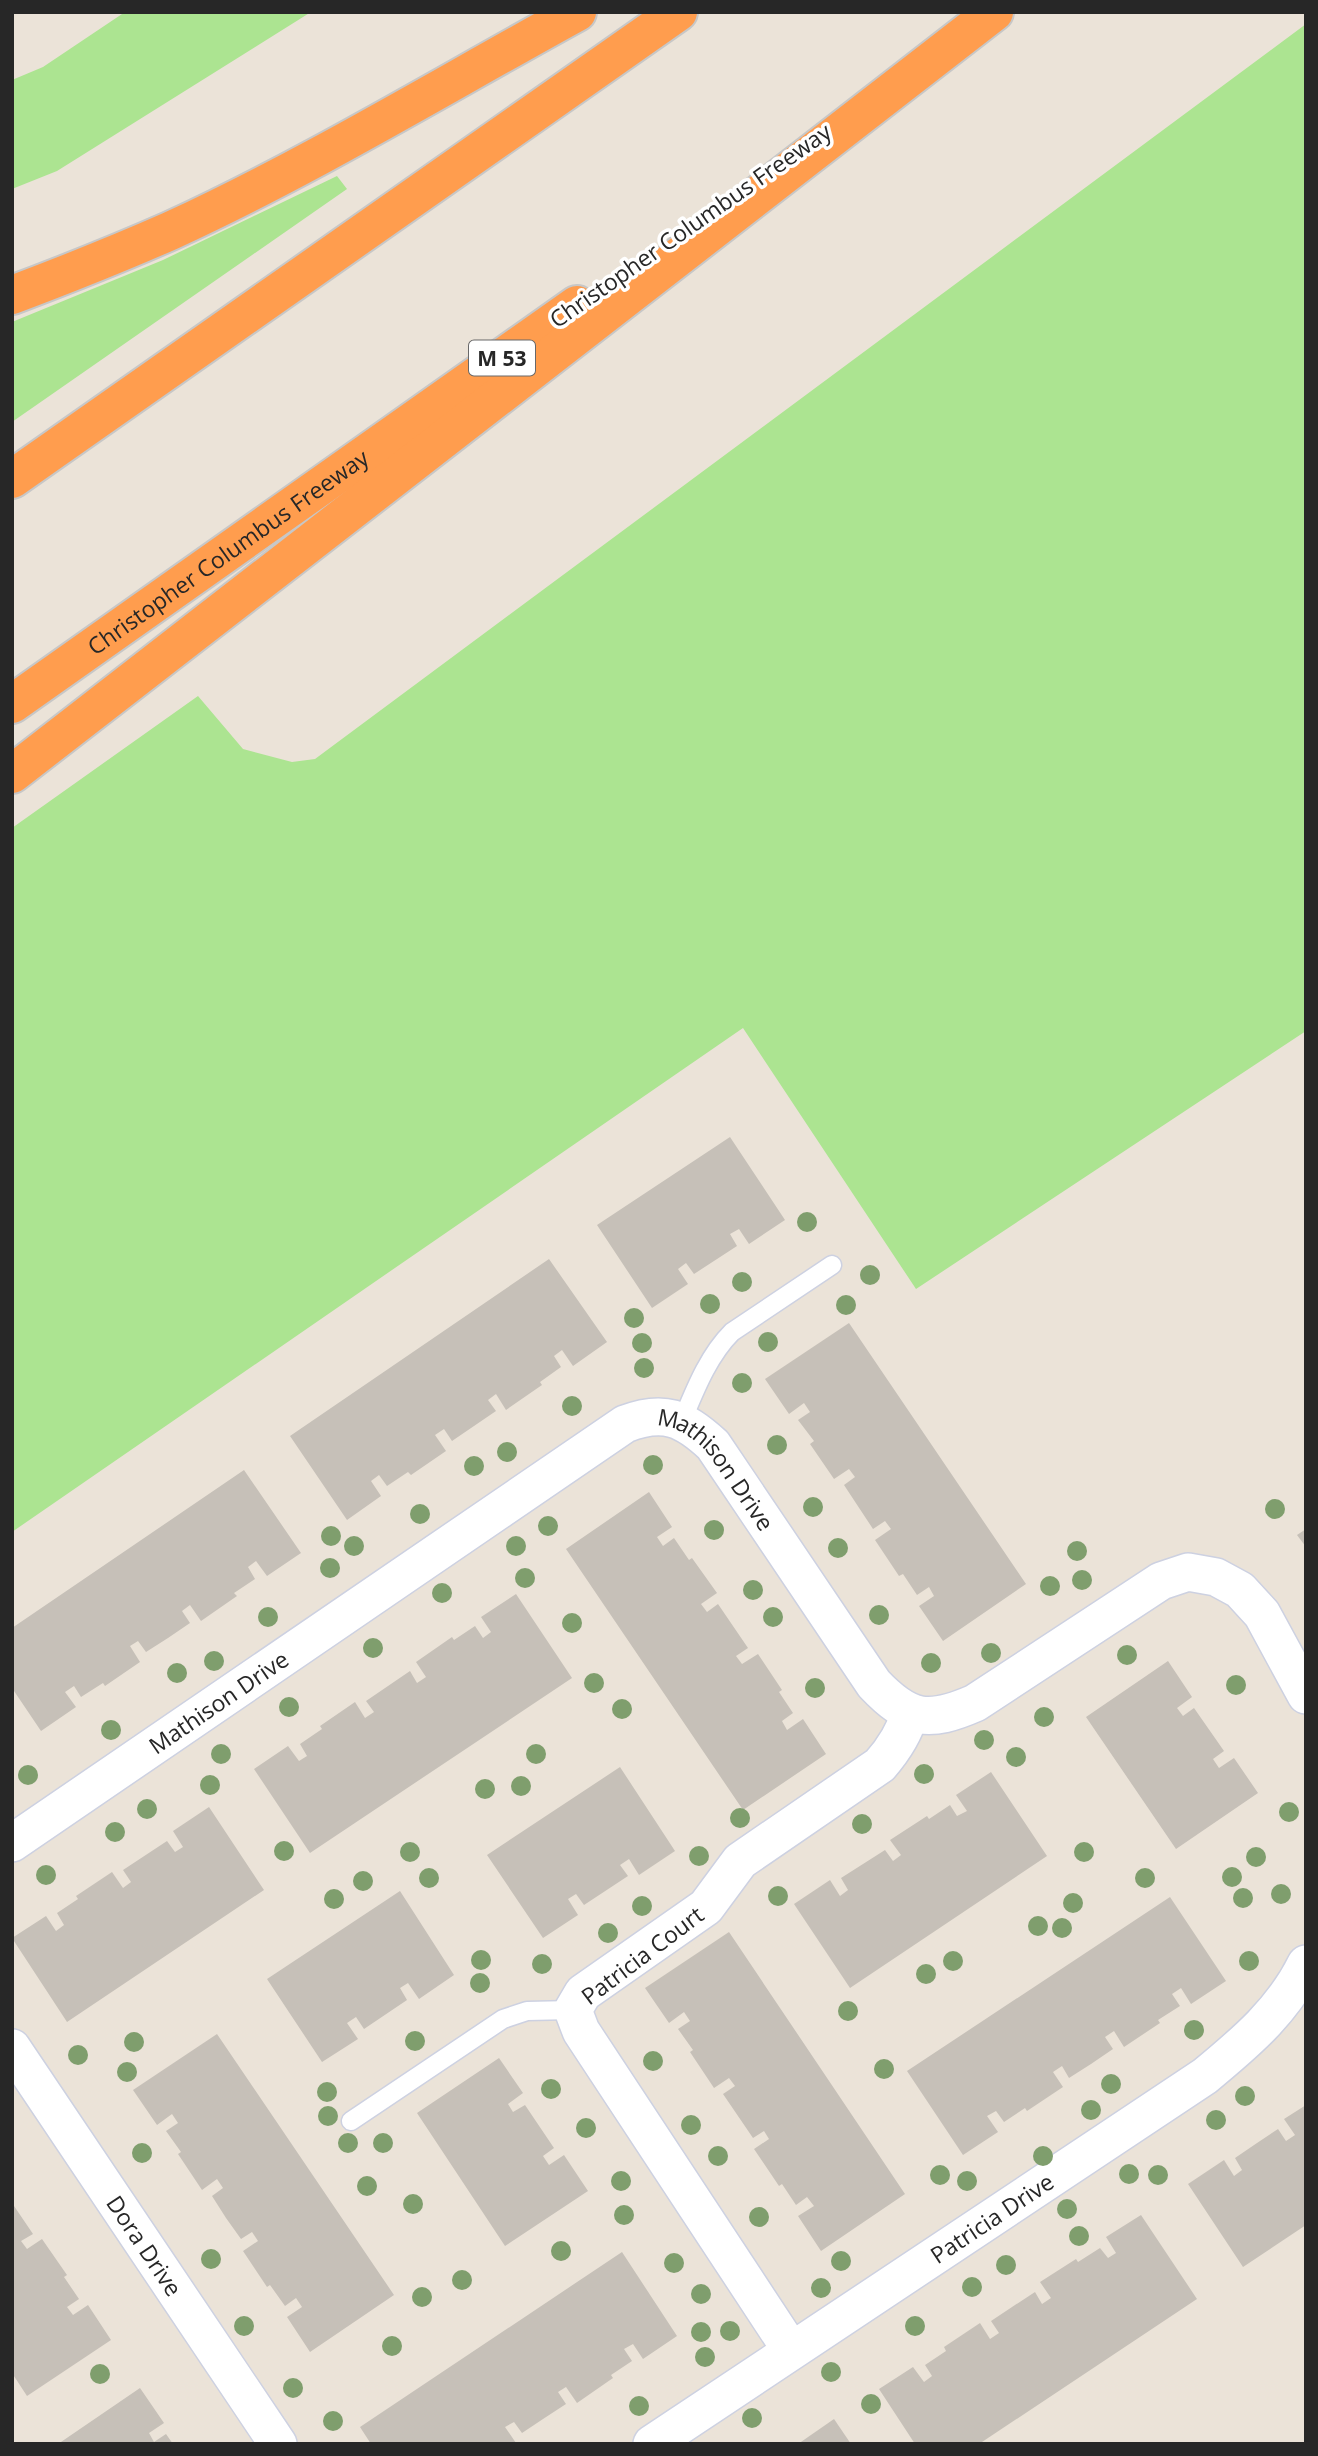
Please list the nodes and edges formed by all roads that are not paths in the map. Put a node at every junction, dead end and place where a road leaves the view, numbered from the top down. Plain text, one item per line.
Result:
1 (577, 12) edge
2 (678, 12) edge
3 (992, 12) edge
4 (12, 295) edge
5 (12, 479) edge
6 (12, 704) edge
7 (12, 774) edge
8 (832, 1265) dead end
9 (682, 1421) junction
10 (1306, 1695) edge
11 (910, 1713) junction
12 (12, 1843) edge
13 (1306, 1964) edge
14 (573, 2010) junction
15 (12, 2049) edge
16 (351, 2121) dead end
17 (791, 2350) junction
18 (278, 2444) edge
19 (652, 2444) edge

1 - 4 highway
2 - 5 highway
3 - 6 highway, Christopher Columbus Freeway / M 53
3 - 7 highway
8 - 9 lane
9 - 11 street, Mathison Drive
9 - 12 street, Mathison Drive
10 - 11 street
11 - 14 street, Patricia Court
13 - 17 street, Patricia Drive
14 - 16 lane
14 - 17 street, Patricia Court
15 - 18 street, Dora Drive
17 - 19 street, Patricia Drive

